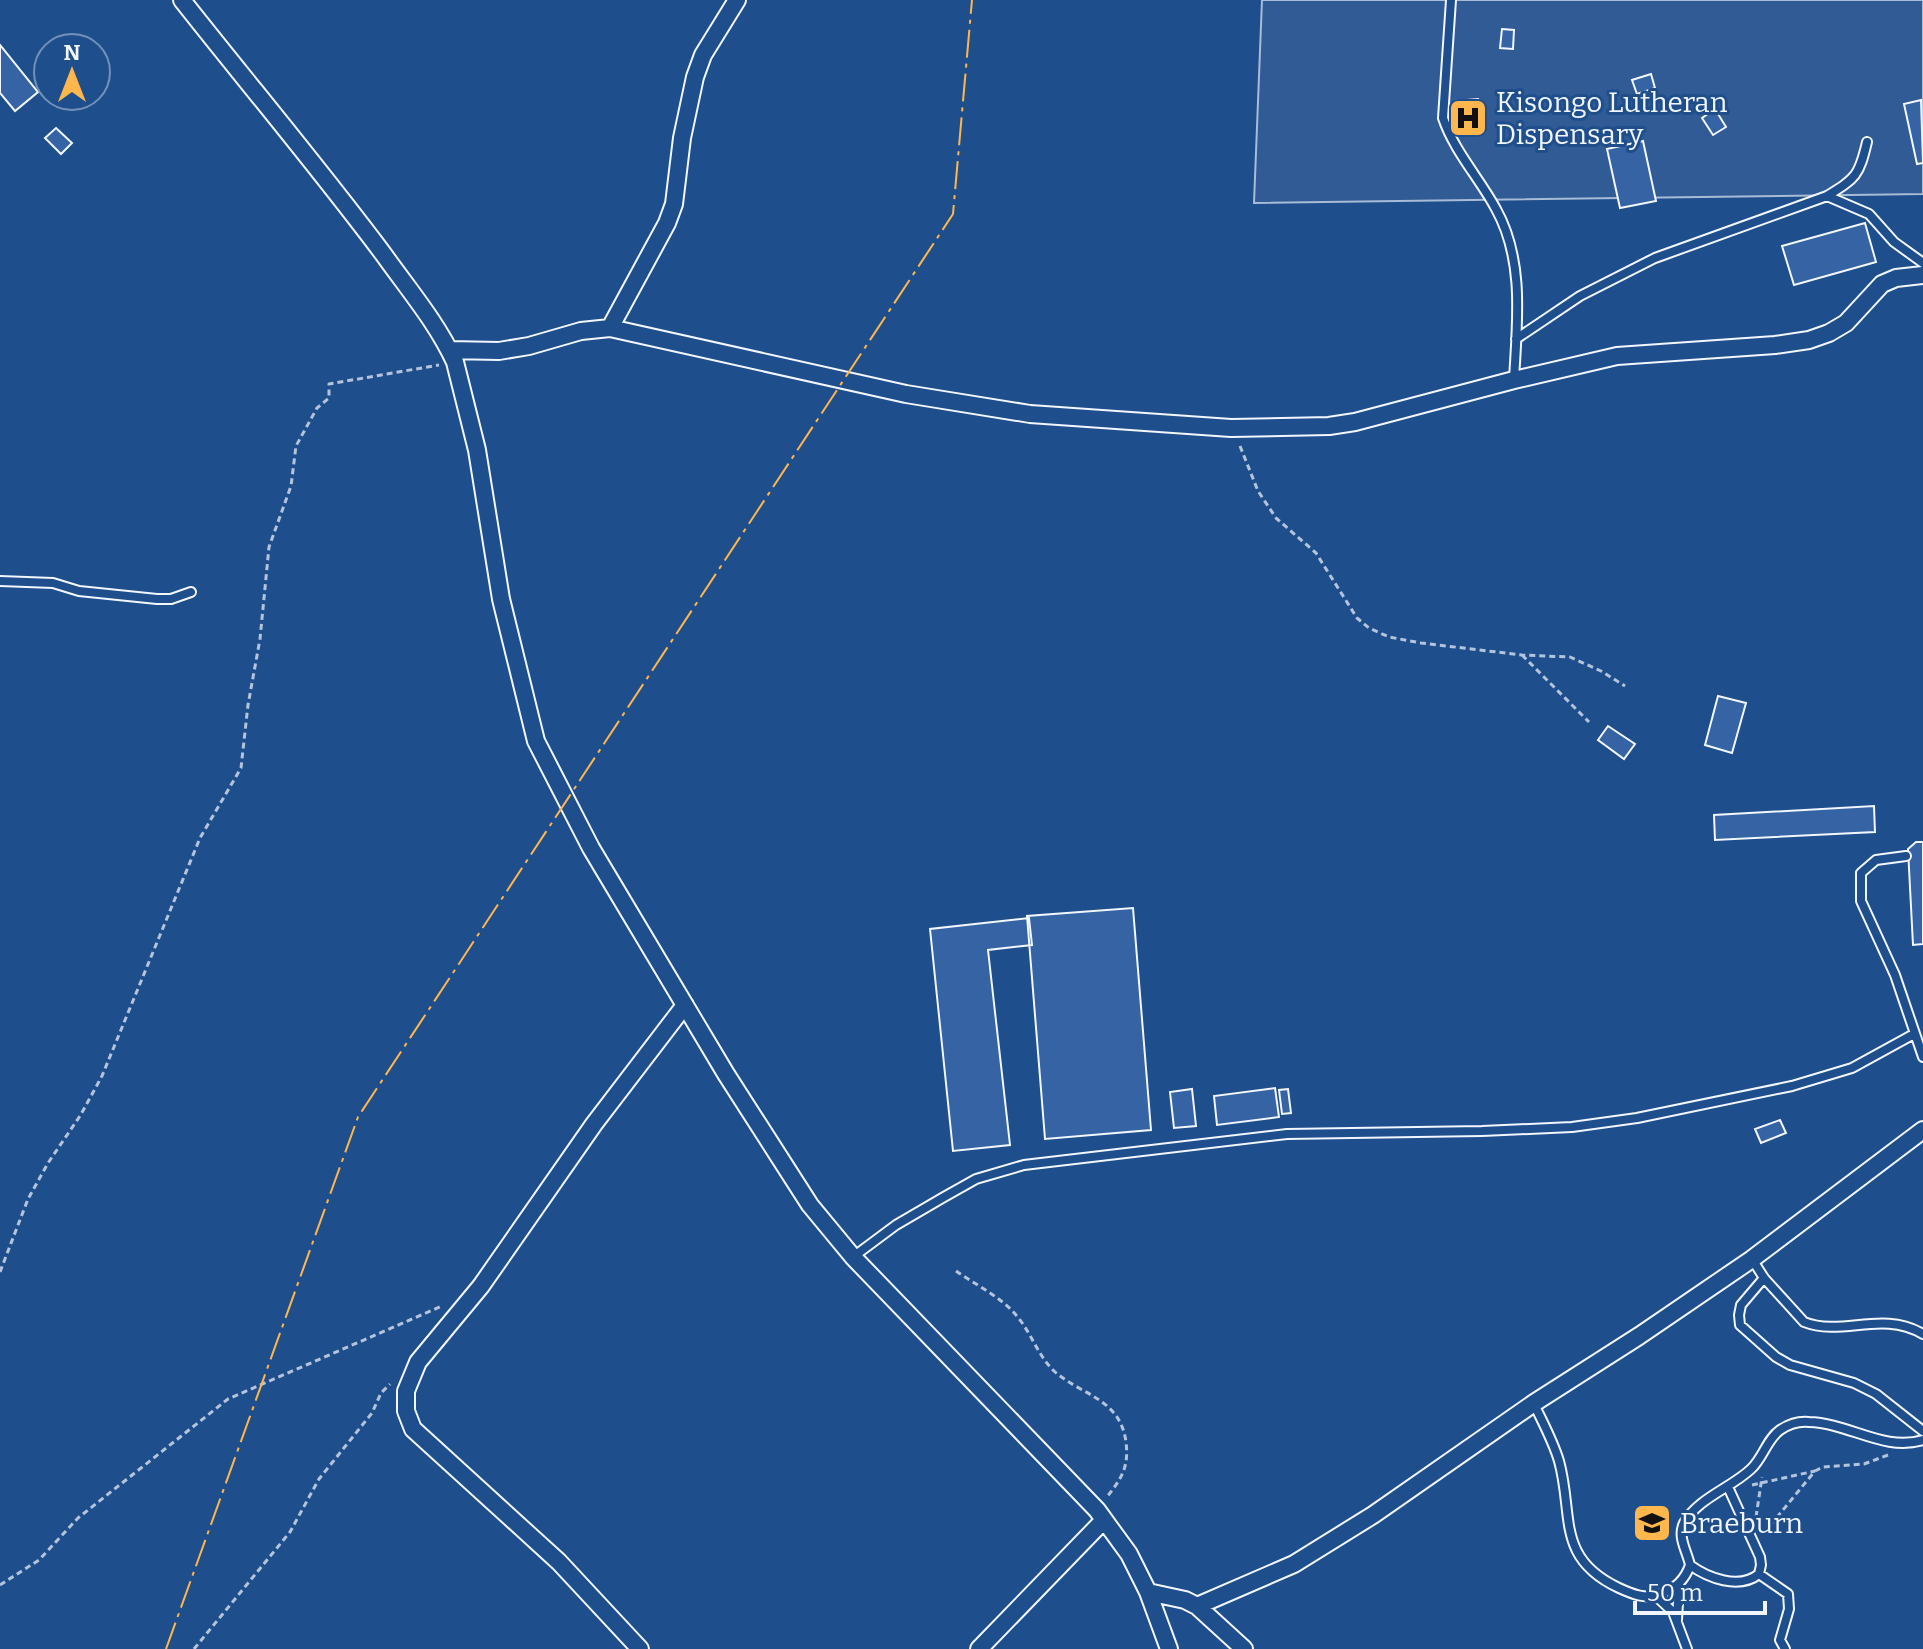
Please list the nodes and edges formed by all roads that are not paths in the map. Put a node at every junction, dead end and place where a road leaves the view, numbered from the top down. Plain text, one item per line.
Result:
1 (182, 0) edge
2 (737, 0) edge
3 (1451, 0) edge
4 (1867, 142) dead end
5 (1827, 196) junction
6 (1923, 263) edge
7 (1923, 275) edge
8 (610, 328) junction
9 (1516, 339) junction
10 (452, 356) junction
11 (1514, 380) junction
12 (0, 581) edge
13 (191, 592) dead end
14 (1906, 856) dead end
15 (685, 1005) junction
16 (1914, 1034) junction
17 (1923, 1057) edge
18 (1923, 1130) edge
19 (853, 1257) junction
20 (1752, 1259) junction
21 (1764, 1278) junction
22 (1923, 1334) edge
23 (1534, 1403) junction
24 (1923, 1431) edge
25 (1923, 1440) edge
26 (1728, 1489) junction
27 (1100, 1515) junction
28 (1690, 1565) junction
29 (1759, 1574) junction
30 (1679, 1585) junction
31 (1148, 1592) junction
32 (1656, 1596) junction
33 (1197, 1606) junction
34 (1677, 1620) junction
35 (640, 1649) edge
36 (979, 1649) edge
37 (1169, 1649) edge
38 (1244, 1649) edge
39 (1687, 1649) edge
40 (1785, 1649) edge

1 - 10 street
2 - 8 street
3 - 9 lane
4 - 5 lane
5 - 6 lane
5 - 9 lane
7 - 11 street
8 - 10 street
8 - 11 street
9 - 11 lane
10 - 15 street
12 - 13 lane
14 - 16 lane
15 - 19 street
15 - 35 street
16 - 17 lane
16 - 19 lane
18 - 20 street
19 - 27 street
20 - 21 lane
20 - 23 street
21 - 22 lane
21 - 24 lane
23 - 32 lane
23 - 33 street
25 - 26 lane
26 - 28 lane
26 - 29 lane
27 - 31 street
27 - 36 street
28 - 29 lane
28 - 30 lane
29 - 40 lane
30 - 32 lane
30 - 34 lane
31 - 33 street
31 - 37 street
32 - 34 lane
33 - 38 street
34 - 39 lane

